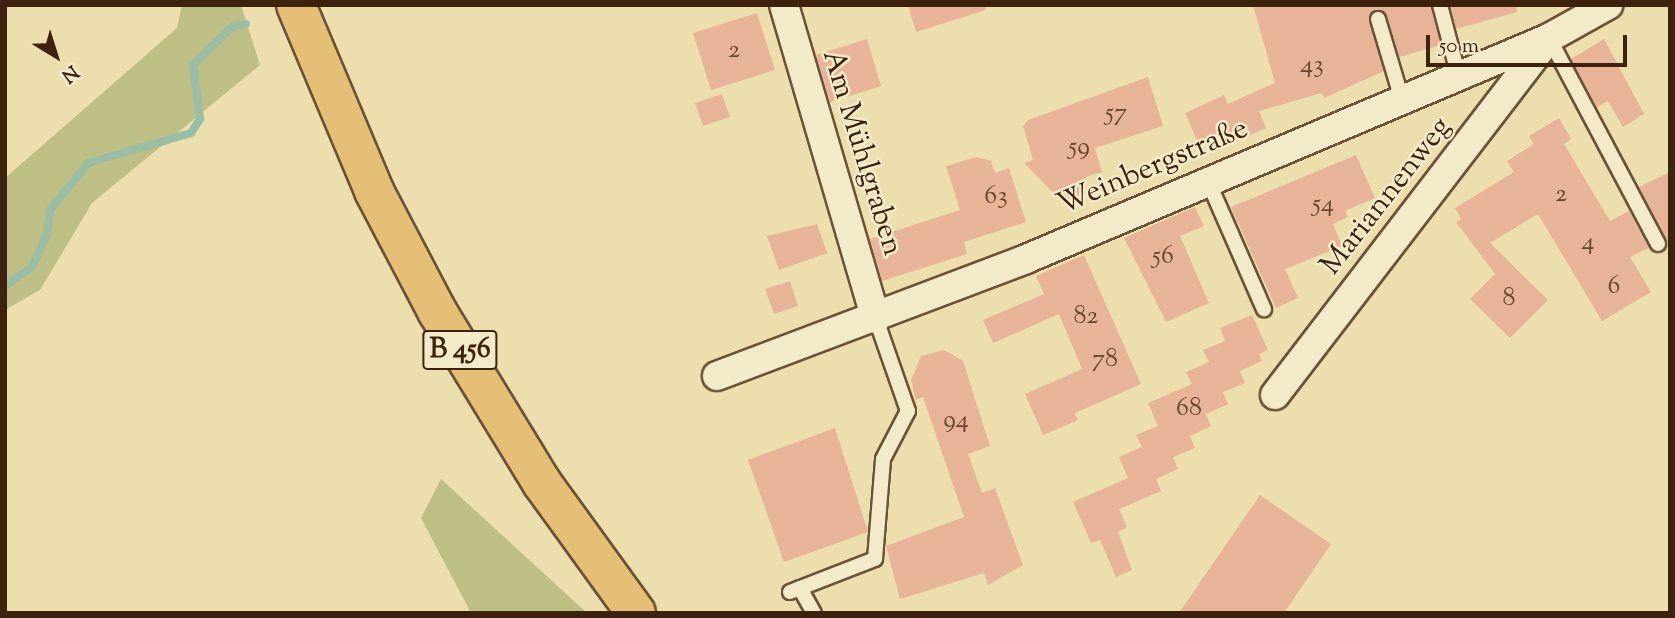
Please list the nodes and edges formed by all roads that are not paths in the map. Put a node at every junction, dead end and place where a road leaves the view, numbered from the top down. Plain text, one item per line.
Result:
1 (296, 5) edge
2 (784, 5) edge
3 (1440, 5) edge
4 (1599, 7) edge
5 (1378, 19) dead end
6 (1549, 38) junction
7 (1458, 73) junction
8 (1401, 96) junction
9 (1208, 181) junction
10 (1658, 244) dead end
11 (1264, 309) dead end
12 (876, 319) junction
13 (717, 376) dead end
14 (1275, 395) dead end
15 (636, 613) edge
16 (814, 613) edge

1 - 15 main road, B 456
2 - 12 street, Am Mühlgraben
3 - 7 lane
4 - 6 street, Weinbergstraße
5 - 8 lane
6 - 7 street, Weinbergstraße
6 - 10 lane
6 - 14 street, Mariannenweg
7 - 8 street, Weinbergstraße
8 - 9 street, Weinbergstraße
9 - 11 lane
9 - 12 street, Weinbergstraße
12 - 13 street, Weinbergstraße
12 - 16 lane

